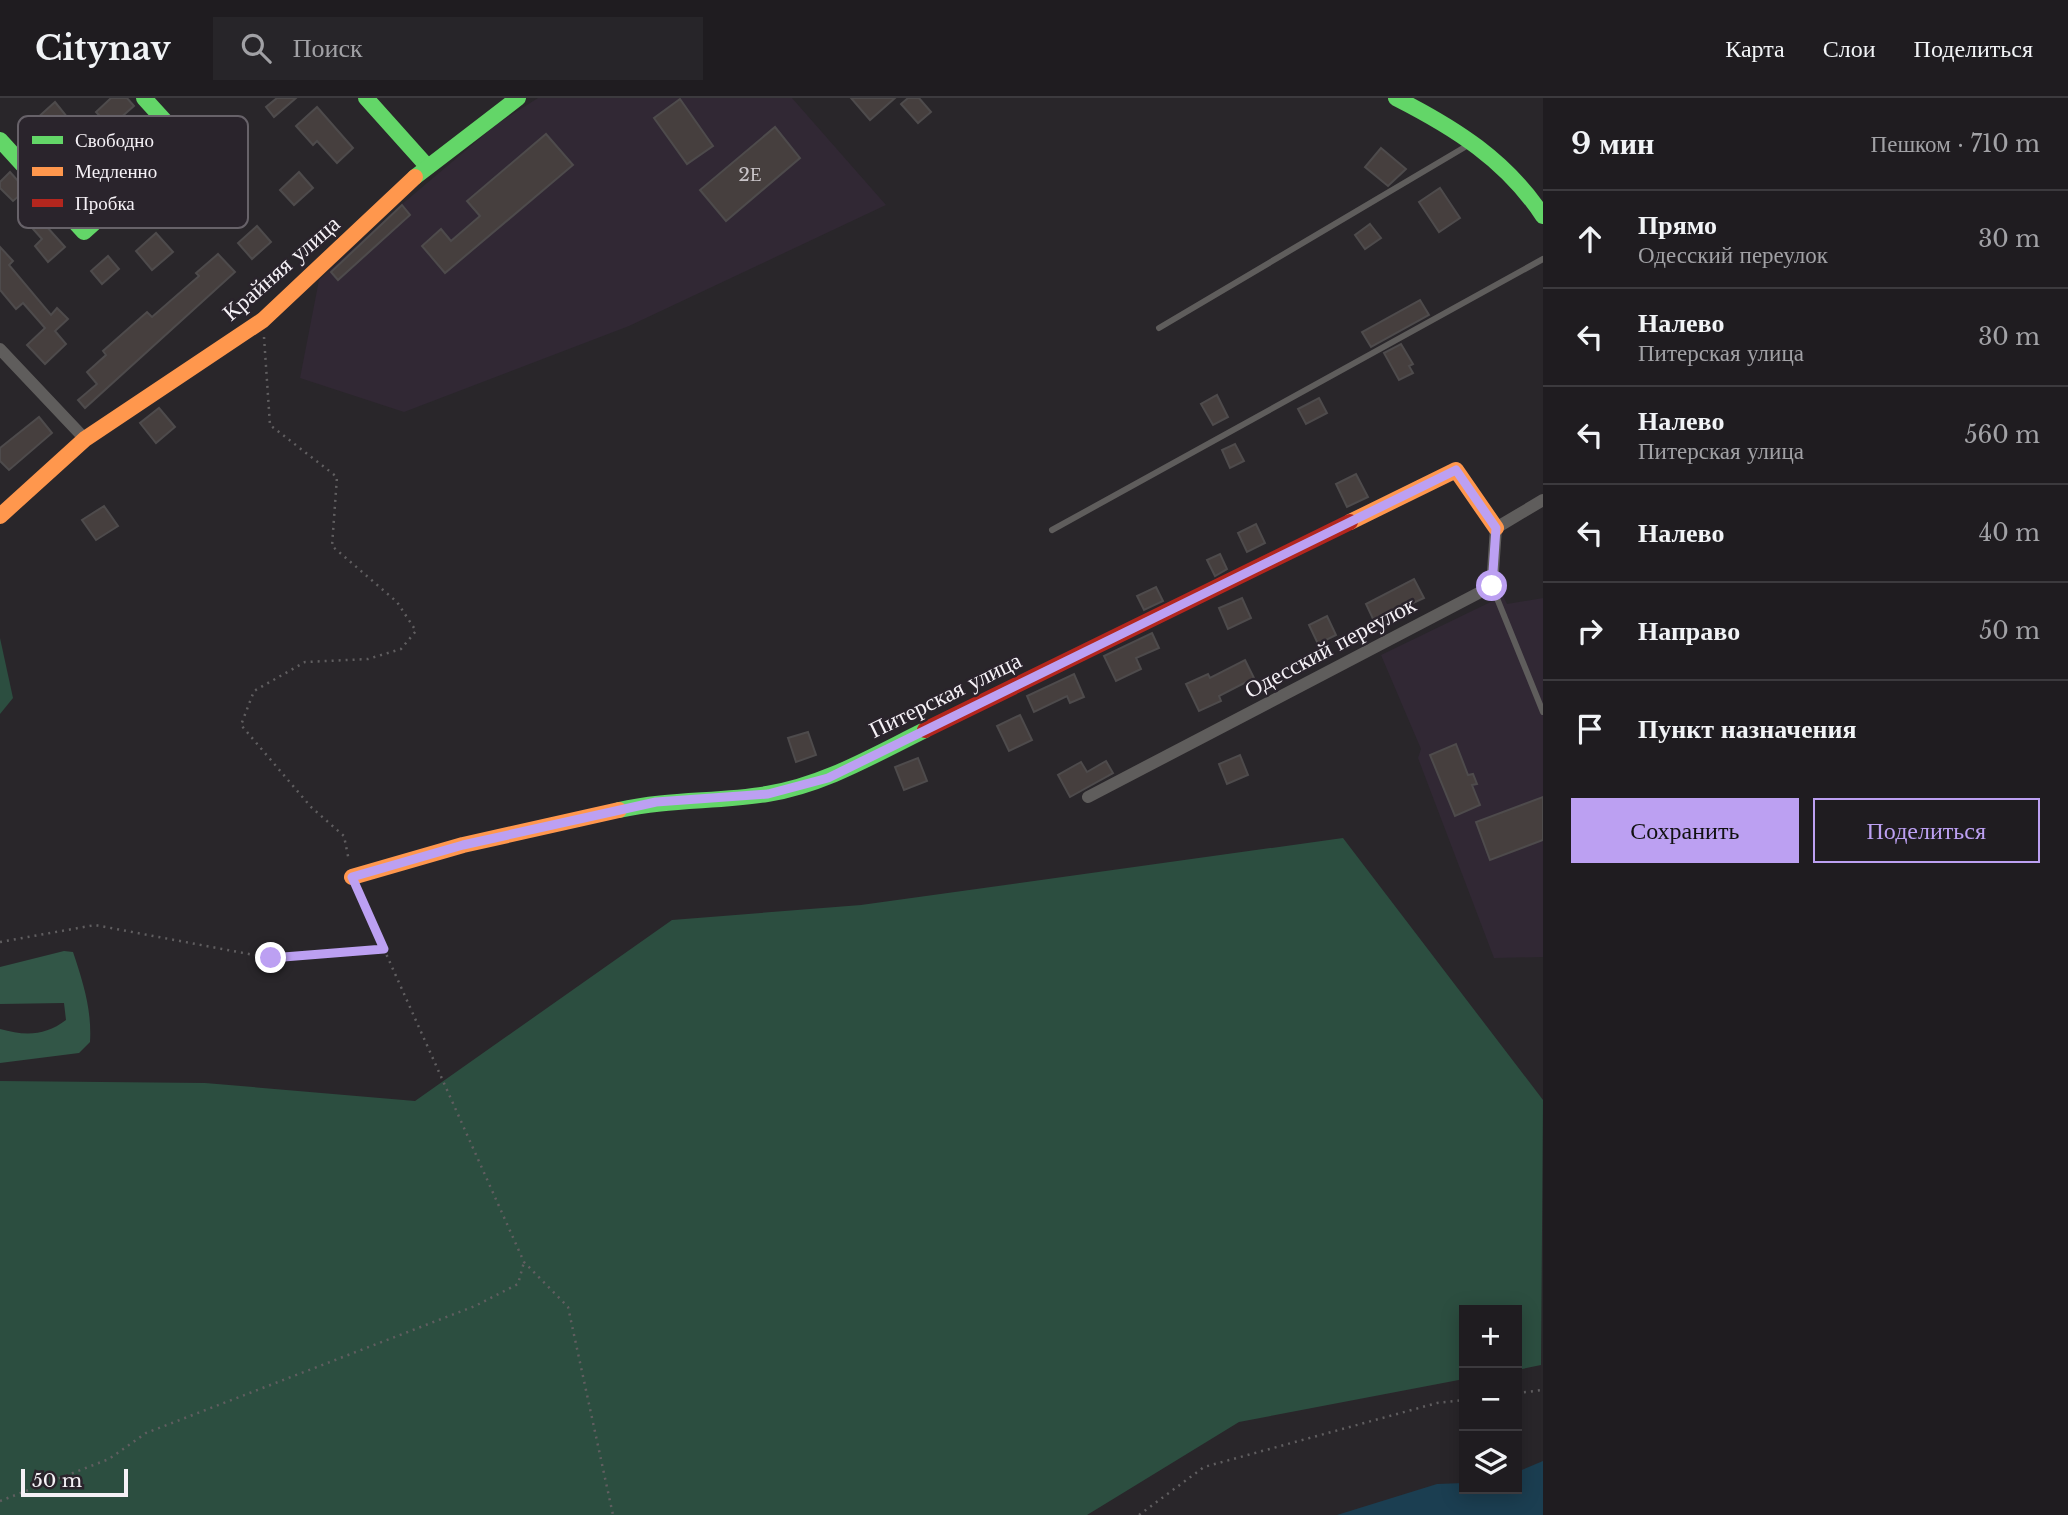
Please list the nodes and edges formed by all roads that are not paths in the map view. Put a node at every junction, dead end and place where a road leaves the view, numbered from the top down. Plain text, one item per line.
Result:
1 (144, 98) edge
2 (366, 98) edge
3 (518, 98) edge
4 (1396, 98) edge
5 (160, 116) edge
6 (0, 139) edge
7 (1475, 141) junction
8 (18, 159) edge
9 (427, 166) junction
10 (1541, 207) edge
11 (1543, 259) edge
12 (1159, 328) dead end
13 (0, 349) edge
14 (85, 439) junction
15 (1543, 500) edge
16 (0, 516) edge
17 (1496, 528) junction
18 (1052, 530) dead end
19 (1492, 586) junction
20 (1543, 712) edge
21 (1087, 797) dead end
22 (352, 877) road end

1 - 5 street
2 - 9 street
3 - 9 street, Крайняя улица
4 - 7 street
6 - 8 street
7 - 10 street
7 - 12 lane
9 - 14 street, Крайняя улица
11 - 18 lane
13 - 14 street
14 - 16 street, Крайняя улица
15 - 17 street
17 - 19 street
17 - 22 street, Питерская улица
19 - 20 lane
19 - 21 street, Одесский переулок

